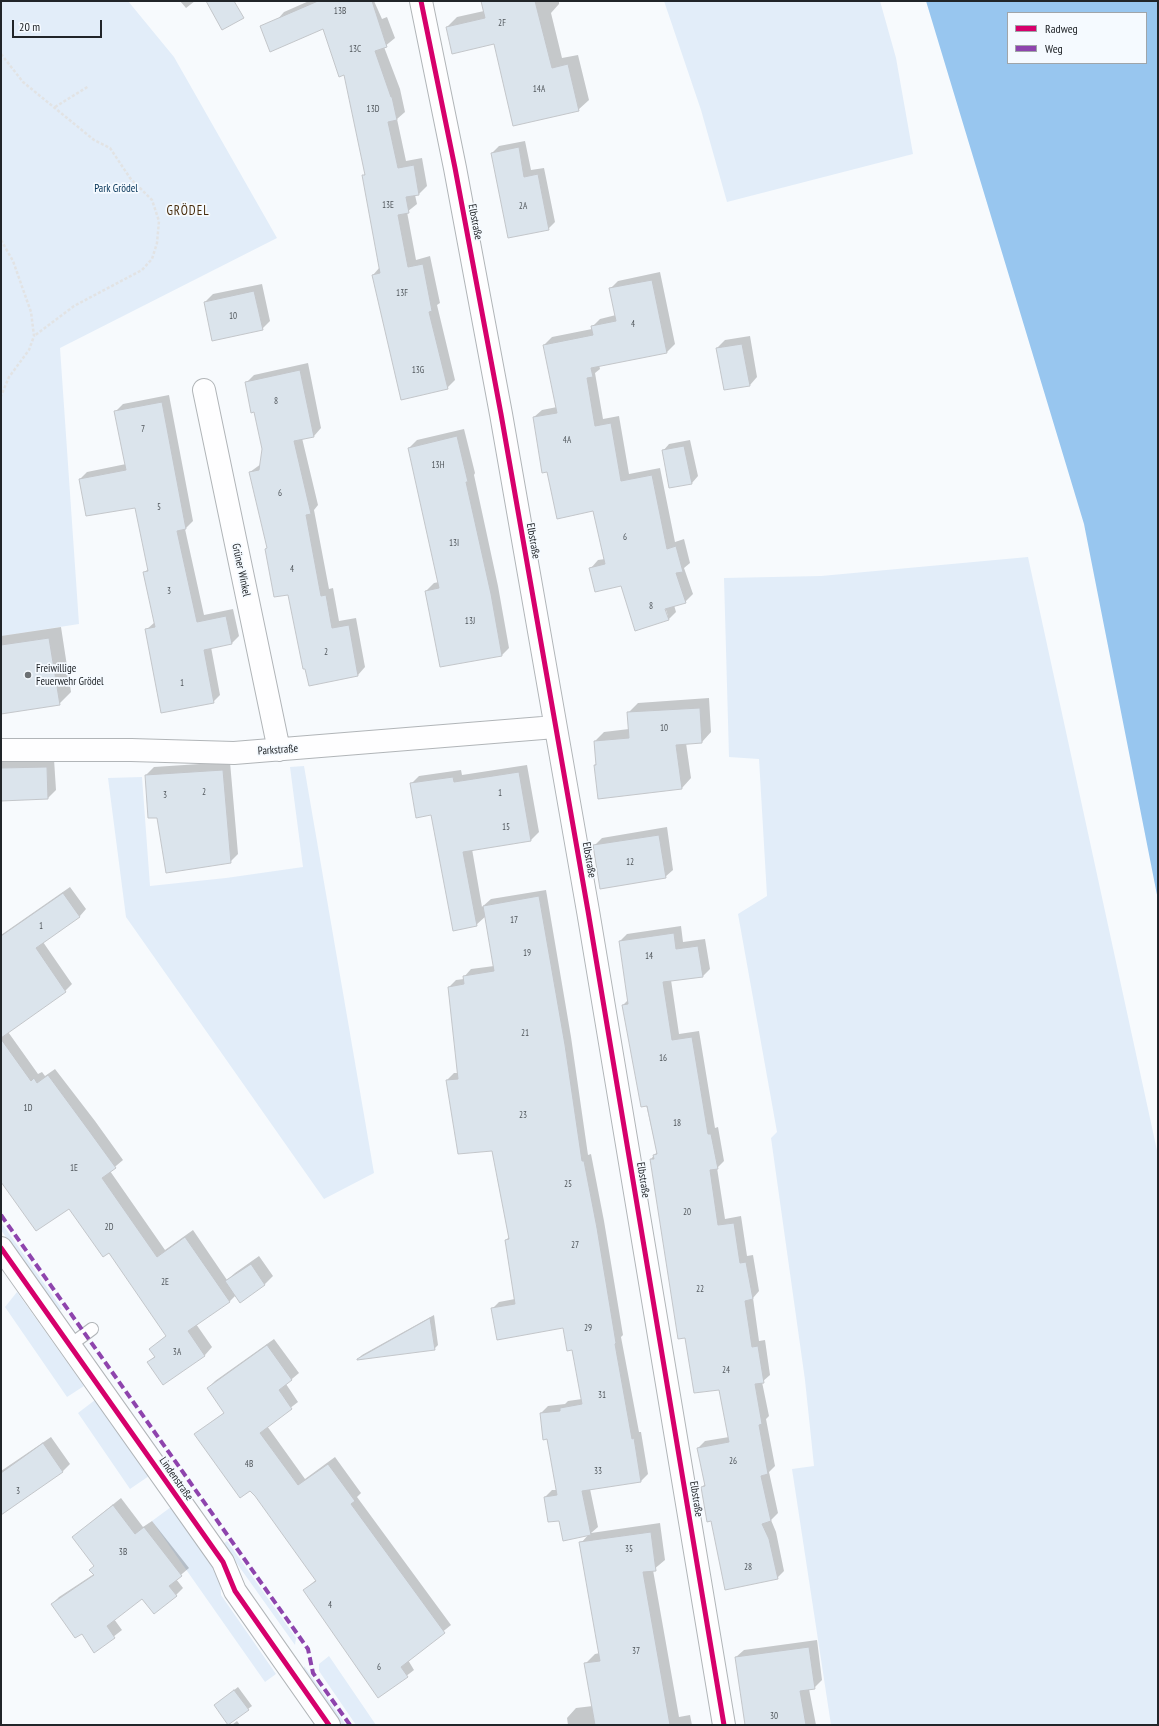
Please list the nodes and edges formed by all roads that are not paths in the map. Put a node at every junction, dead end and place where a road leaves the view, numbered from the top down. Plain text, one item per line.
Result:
1 (421, 1) edge
2 (204, 390) dead end
3 (555, 727) junction
4 (1, 750) edge
5 (279, 750) junction
6 (1, 1248) edge
7 (92, 1329) dead end
8 (69, 1346) junction
9 (329, 1725) edge
10 (724, 1725) edge

1 - 3 street, Elbstraße
2 - 5 street, Grüner Winkel
3 - 5 street, Parkstraße
3 - 10 street, Elbstraße
4 - 5 street, Parkstraße
6 - 8 street, Lindenstraße
7 - 8 lane
8 - 9 street, Lindenstraße

